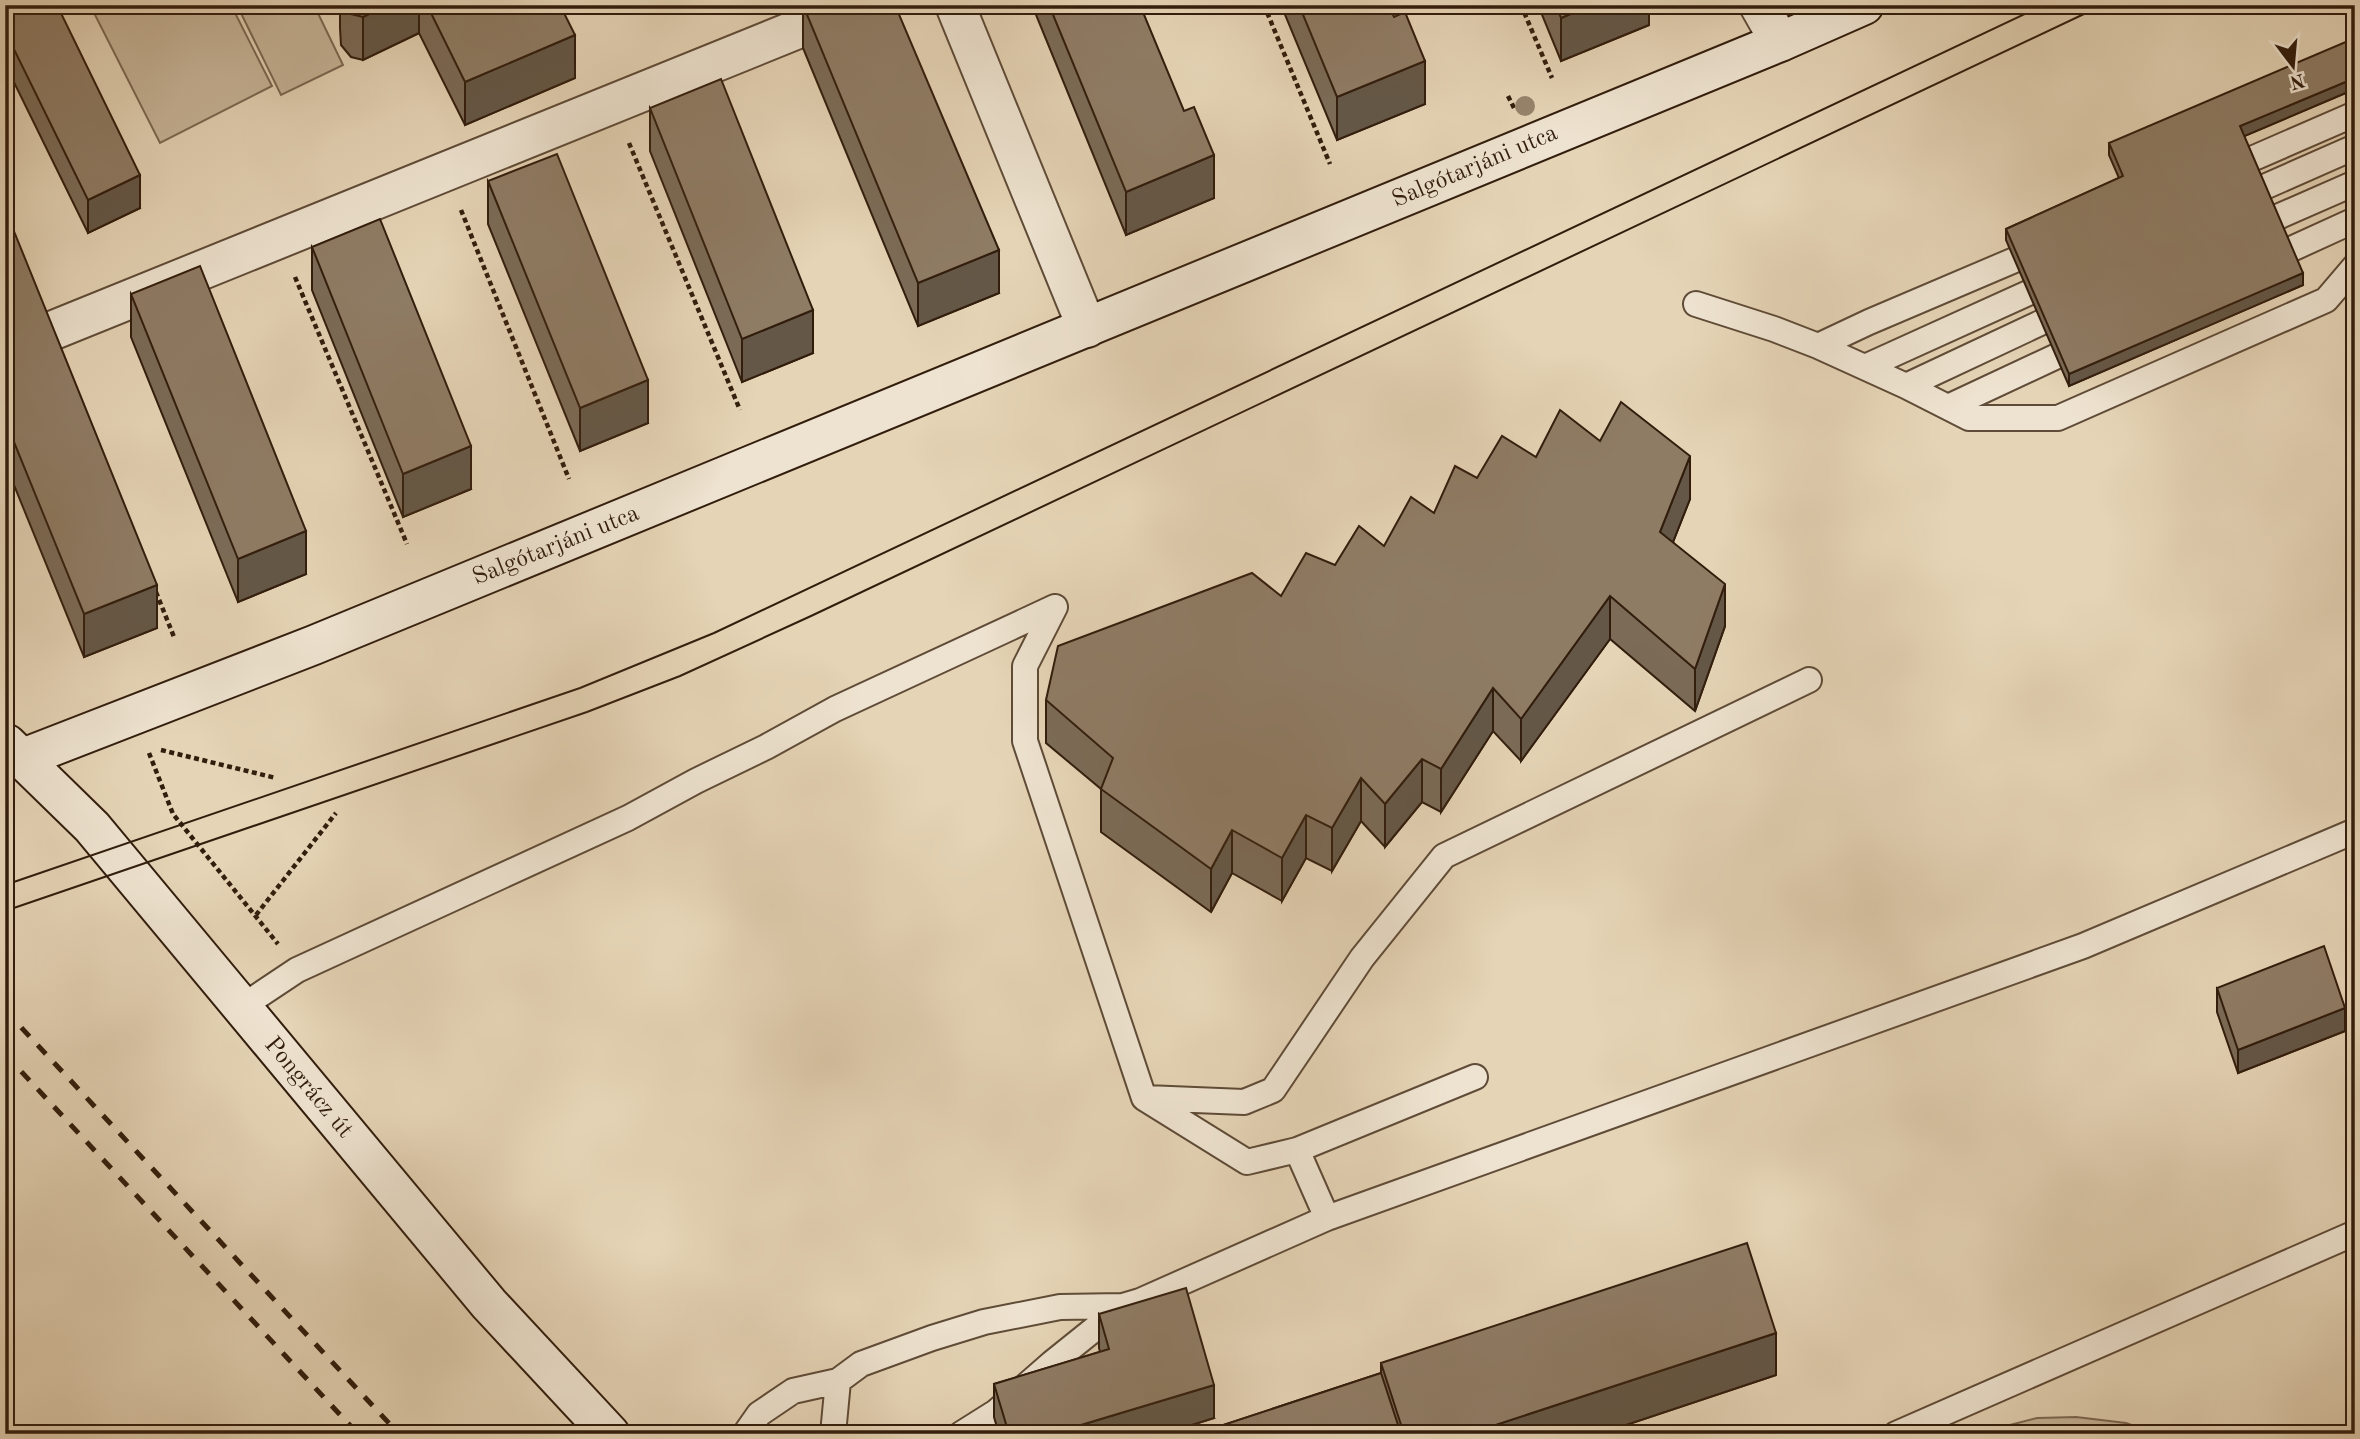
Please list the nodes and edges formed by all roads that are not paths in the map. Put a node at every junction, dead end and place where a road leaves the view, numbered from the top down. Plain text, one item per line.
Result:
1 (856, 5) edge
2 (955, 5) edge
3 (1759, 5) edge
4 (1864, 5) edge
5 (1780, 42) junction
6 (2355, 114) edge
7 (2355, 146) edge
8 (2203, 180) edge
9 (2355, 183) edge
10 (2217, 209) edge
11 (2355, 220) edge
12 (2229, 238) edge
13 (2065, 239) edge
14 (2355, 266) edge
15 (2078, 271) edge
16 (2243, 271) edge
17 (2091, 300) edge
18 (1696, 304) dead end
19 (1087, 328) junction
20 (2106, 333) edge
21 (45, 334) edge
22 (1818, 346) junction
23 (1865, 367) junction
24 (1906, 386) junction
25 (1948, 407) junction
26 (1809, 680) dead end
27 (14, 750) edge
28 (2355, 831) edge
29 (240, 1008) junction
30 (1475, 1077) dead end
31 (1143, 1098) junction
32 (1297, 1150) junction
33 (1327, 1218) junction
34 (2355, 1233) edge
35 (1123, 1306) junction
36 (838, 1381) junction
37 (610, 1434) edge
38 (745, 1434) edge
39 (833, 1434) edge
40 (961, 1434) edge
41 (1896, 1434) edge

1 - 21 street
2 - 19 street
3 - 5 street
4 - 5 street, Salgótarjáni utca
5 - 19 street, Salgótarjáni utca
6 - 8 lane
7 - 10 lane
9 - 12 lane
11 - 16 lane
13 - 22 lane
14 - 25 lane
15 - 23 lane
17 - 24 lane
18 - 22 lane
19 - 27 street, Salgótarjáni utca
20 - 25 lane
22 - 23 lane
23 - 24 lane
24 - 25 lane
26 - 31 lane
27 - 29 street, Pongrácz út
28 - 33 lane
29 - 31 lane
29 - 37 street, Pongrácz út
30 - 32 lane
31 - 32 lane
32 - 33 lane
33 - 35 lane
34 - 41 lane
35 - 36 lane
35 - 40 lane
36 - 38 lane
36 - 39 lane

